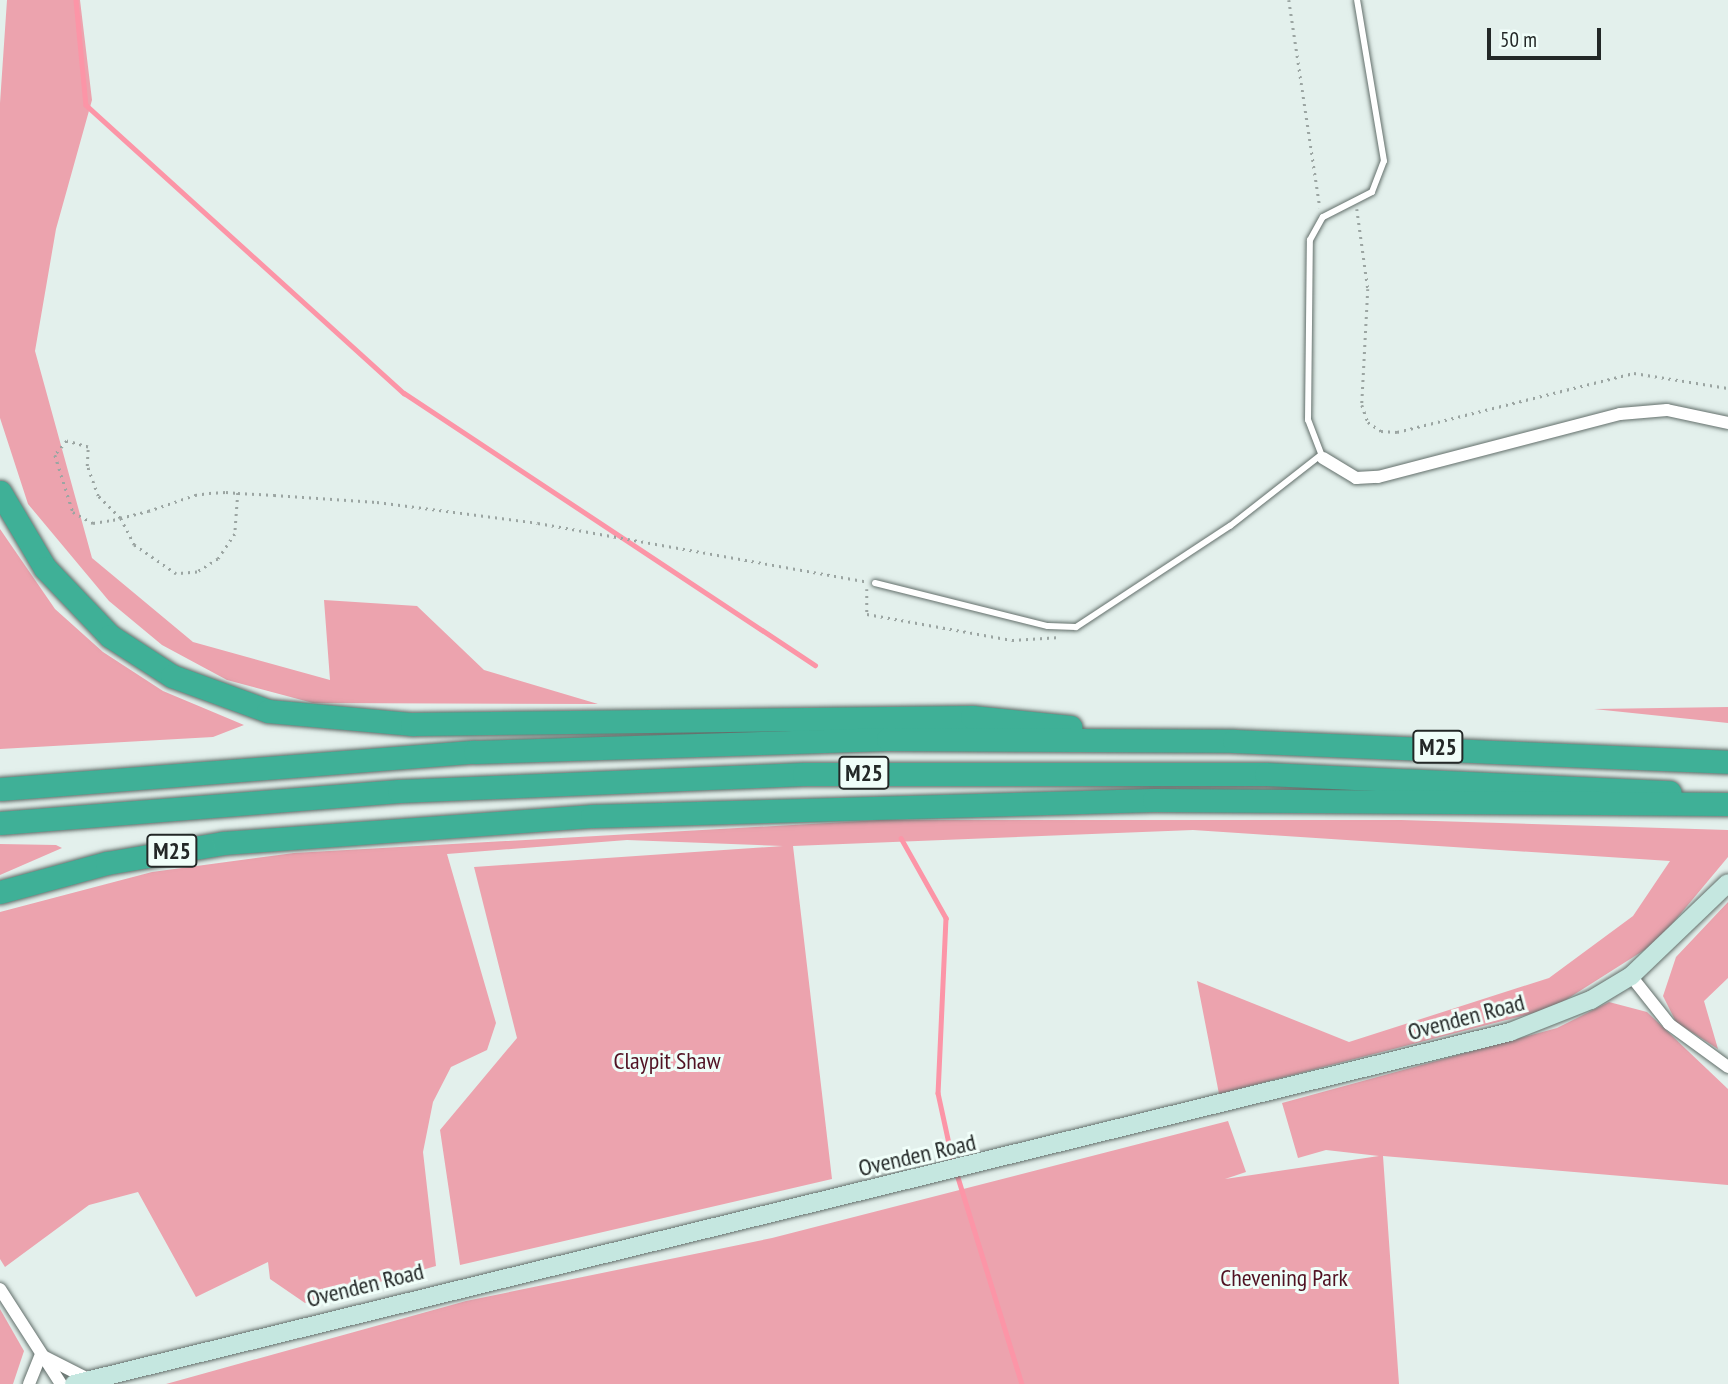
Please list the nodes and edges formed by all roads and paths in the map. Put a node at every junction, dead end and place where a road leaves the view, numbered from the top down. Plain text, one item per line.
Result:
1 (1289, 0) edge
2 (1357, 0) edge
3 (1356, 203) junction
4 (1323, 217) junction
5 (1728, 388) edge
6 (1728, 423) edge
7 (1322, 456) junction
8 (0, 492) edge
9 (238, 493) junction
10 (120, 518) junction
11 (871, 582) junction
12 (1070, 628) junction
13 (1148, 739) junction
14 (1728, 762) edge
15 (0, 789) edge
16 (1728, 803) edge
17 (0, 823) edge
18 (1728, 883) edge
19 (0, 892) edge
20 (1631, 976) junction
21 (1728, 1068) edge
22 (0, 1289) edge
23 (41, 1355) junction
24 (92, 1382) edge
25 (29, 1384) edge
26 (61, 1384) edge
27 (74, 1384) edge

1 - 4 path
2 - 3 lane
3 - 4 lane
3 - 5 path
4 - 7 lane
6 - 7 street
7 - 12 lane
8 - 13 highway, M25
9 - 10 path
9 - 10 path
9 - 11 path
10 - 10 path
11 - 12 lane
11 - 12 path
13 - 14 highway, M25
13 - 15 highway, M25
16 - 17 highway, M25
16 - 19 highway, M25
18 - 20 main road, Ovenden Road
20 - 21 street
20 - 24 main road, Ovenden Road
22 - 23 street
23 - 24 street
23 - 25 street
23 - 26 street
24 - 27 main road, Ovenden Road

